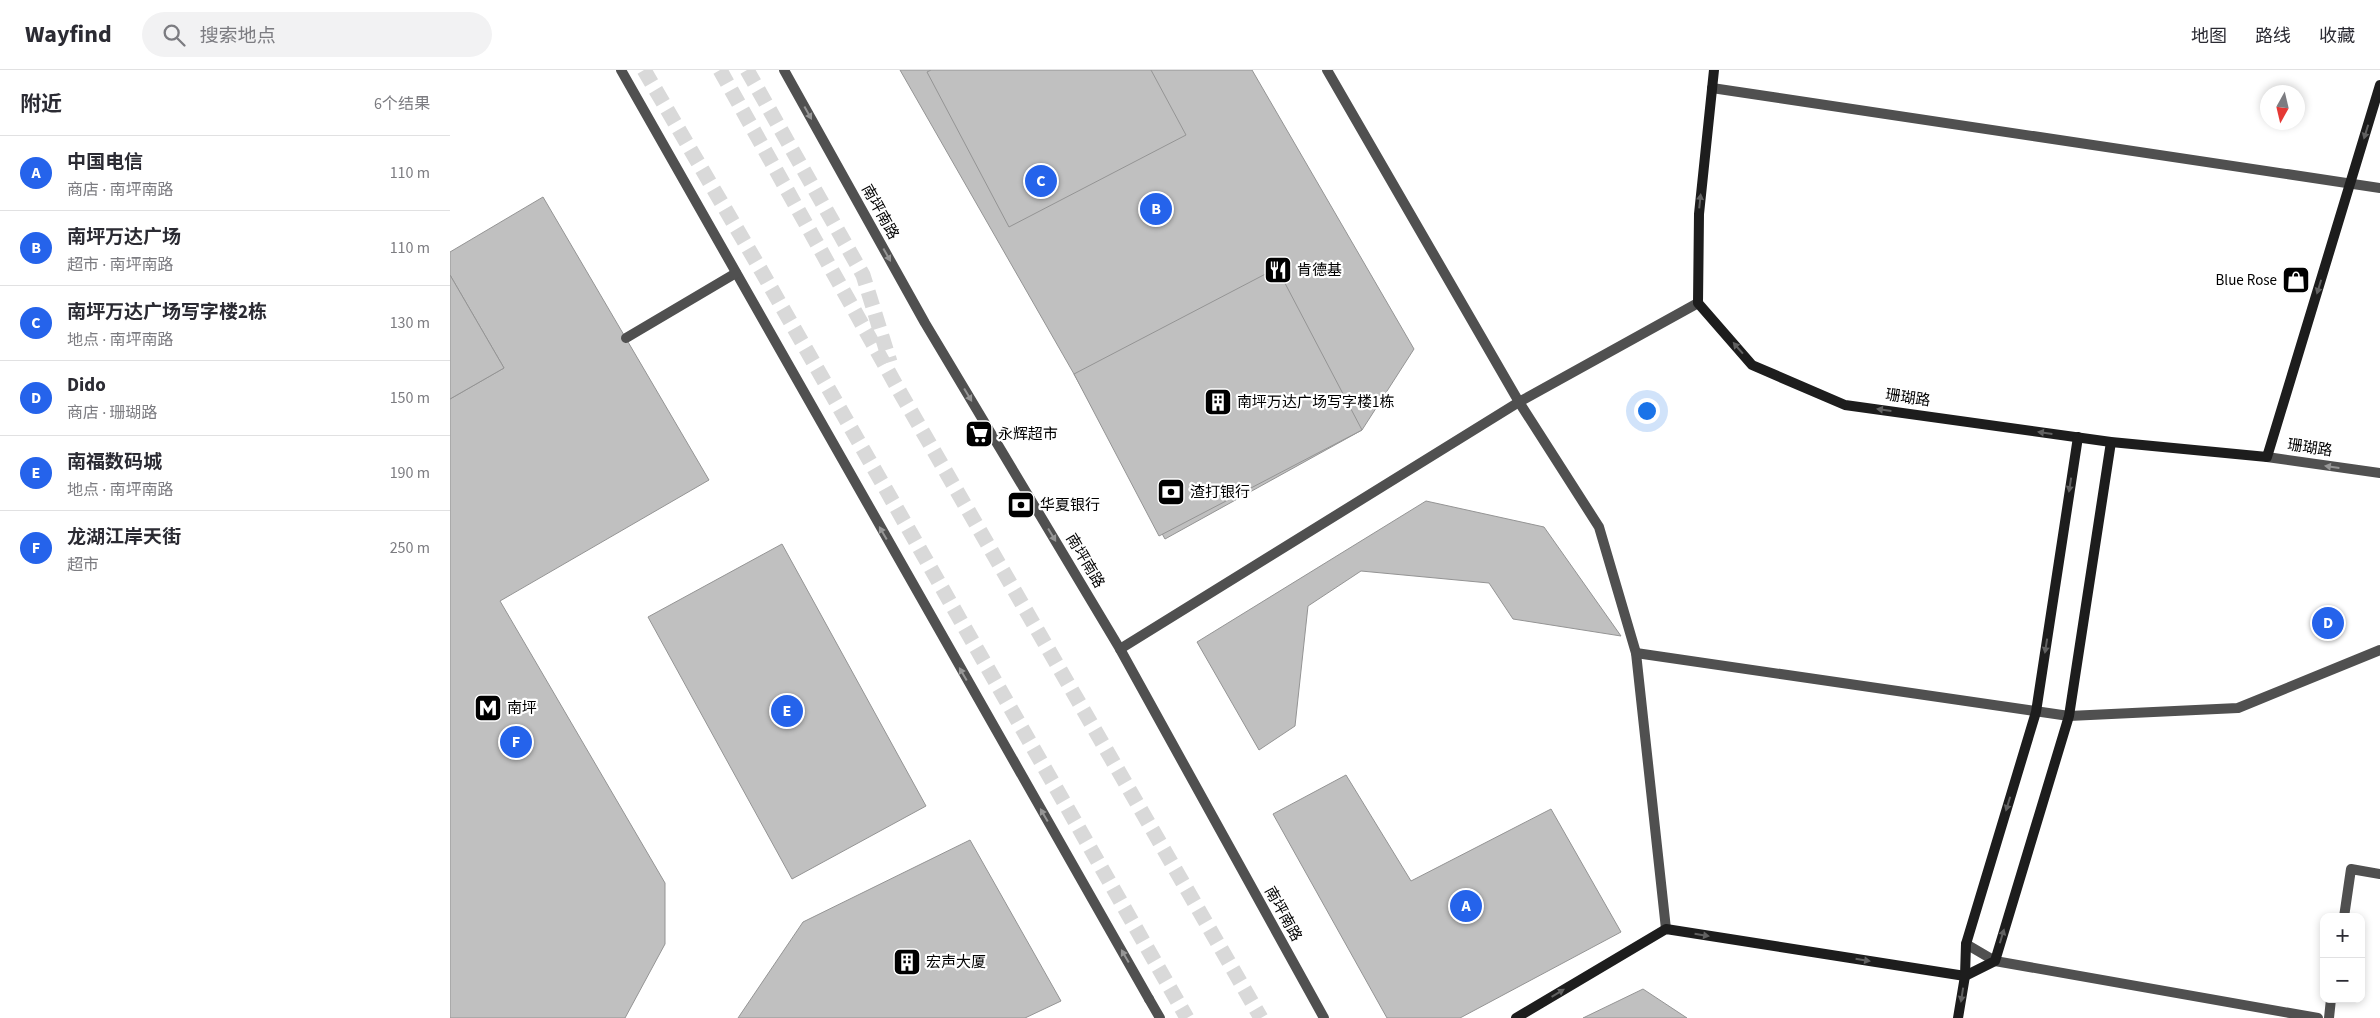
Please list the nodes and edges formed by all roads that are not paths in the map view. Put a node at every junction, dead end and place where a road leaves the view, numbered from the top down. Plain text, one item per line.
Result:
1 (621, 70) edge
2 (784, 70) edge
3 (1327, 70) edge
4 (1714, 70) edge
5 (2380, 85) edge
6 (1712, 88) junction
7 (2350, 184) junction
8 (2380, 188) edge
9 (736, 273) junction
10 (1698, 303) junction
11 (626, 338) dead end
12 (1519, 402) junction
13 (2078, 437) junction
14 (2111, 442) junction
15 (2267, 458) junction
16 (2380, 473) edge
17 (1120, 649) junction
18 (2380, 650) edge
19 (1636, 653) junction
20 (2036, 712) junction
21 (2069, 716) junction
22 (2380, 874) edge
23 (2345, 913) edge
24 (1666, 929) junction
25 (1966, 944) junction
26 (1994, 961) junction
27 (1965, 976) junction
28 (2330, 1003) edge
29 (1160, 1018) edge
30 (1324, 1018) edge
31 (1516, 1018) edge
32 (1958, 1018) edge
33 (2318, 1018) edge
34 (2328, 1018) edge

1 - 9 street
2 -> 17 street, 南坪南路
3 - 12 street
4 - 6 street
5 -> 7 street
6 - 7 street
10 -> 6 street
7 - 8 street
7 -> 15 street
9 - 11 street
29 -> 9 street
10 - 12 street
13 -> 10 street, 珊瑚路
12 - 17 street
12 - 19 street
13 - 14 street, 珊瑚路
13 -> 20 street
14 - 15 street, 珊瑚路
14 - 21 street
16 -> 15 street, 珊瑚路
17 - 30 street, 南坪南路
18 - 21 street
19 - 20 street
19 - 24 street
20 - 21 street
20 -> 25 street
26 -> 21 street
22 - 23 street
24 -> 27 street
31 -> 24 street
25 - 26 street
25 - 27 street
26 - 27 street
26 - 33 street
27 -> 32 street
28 - 34 street

